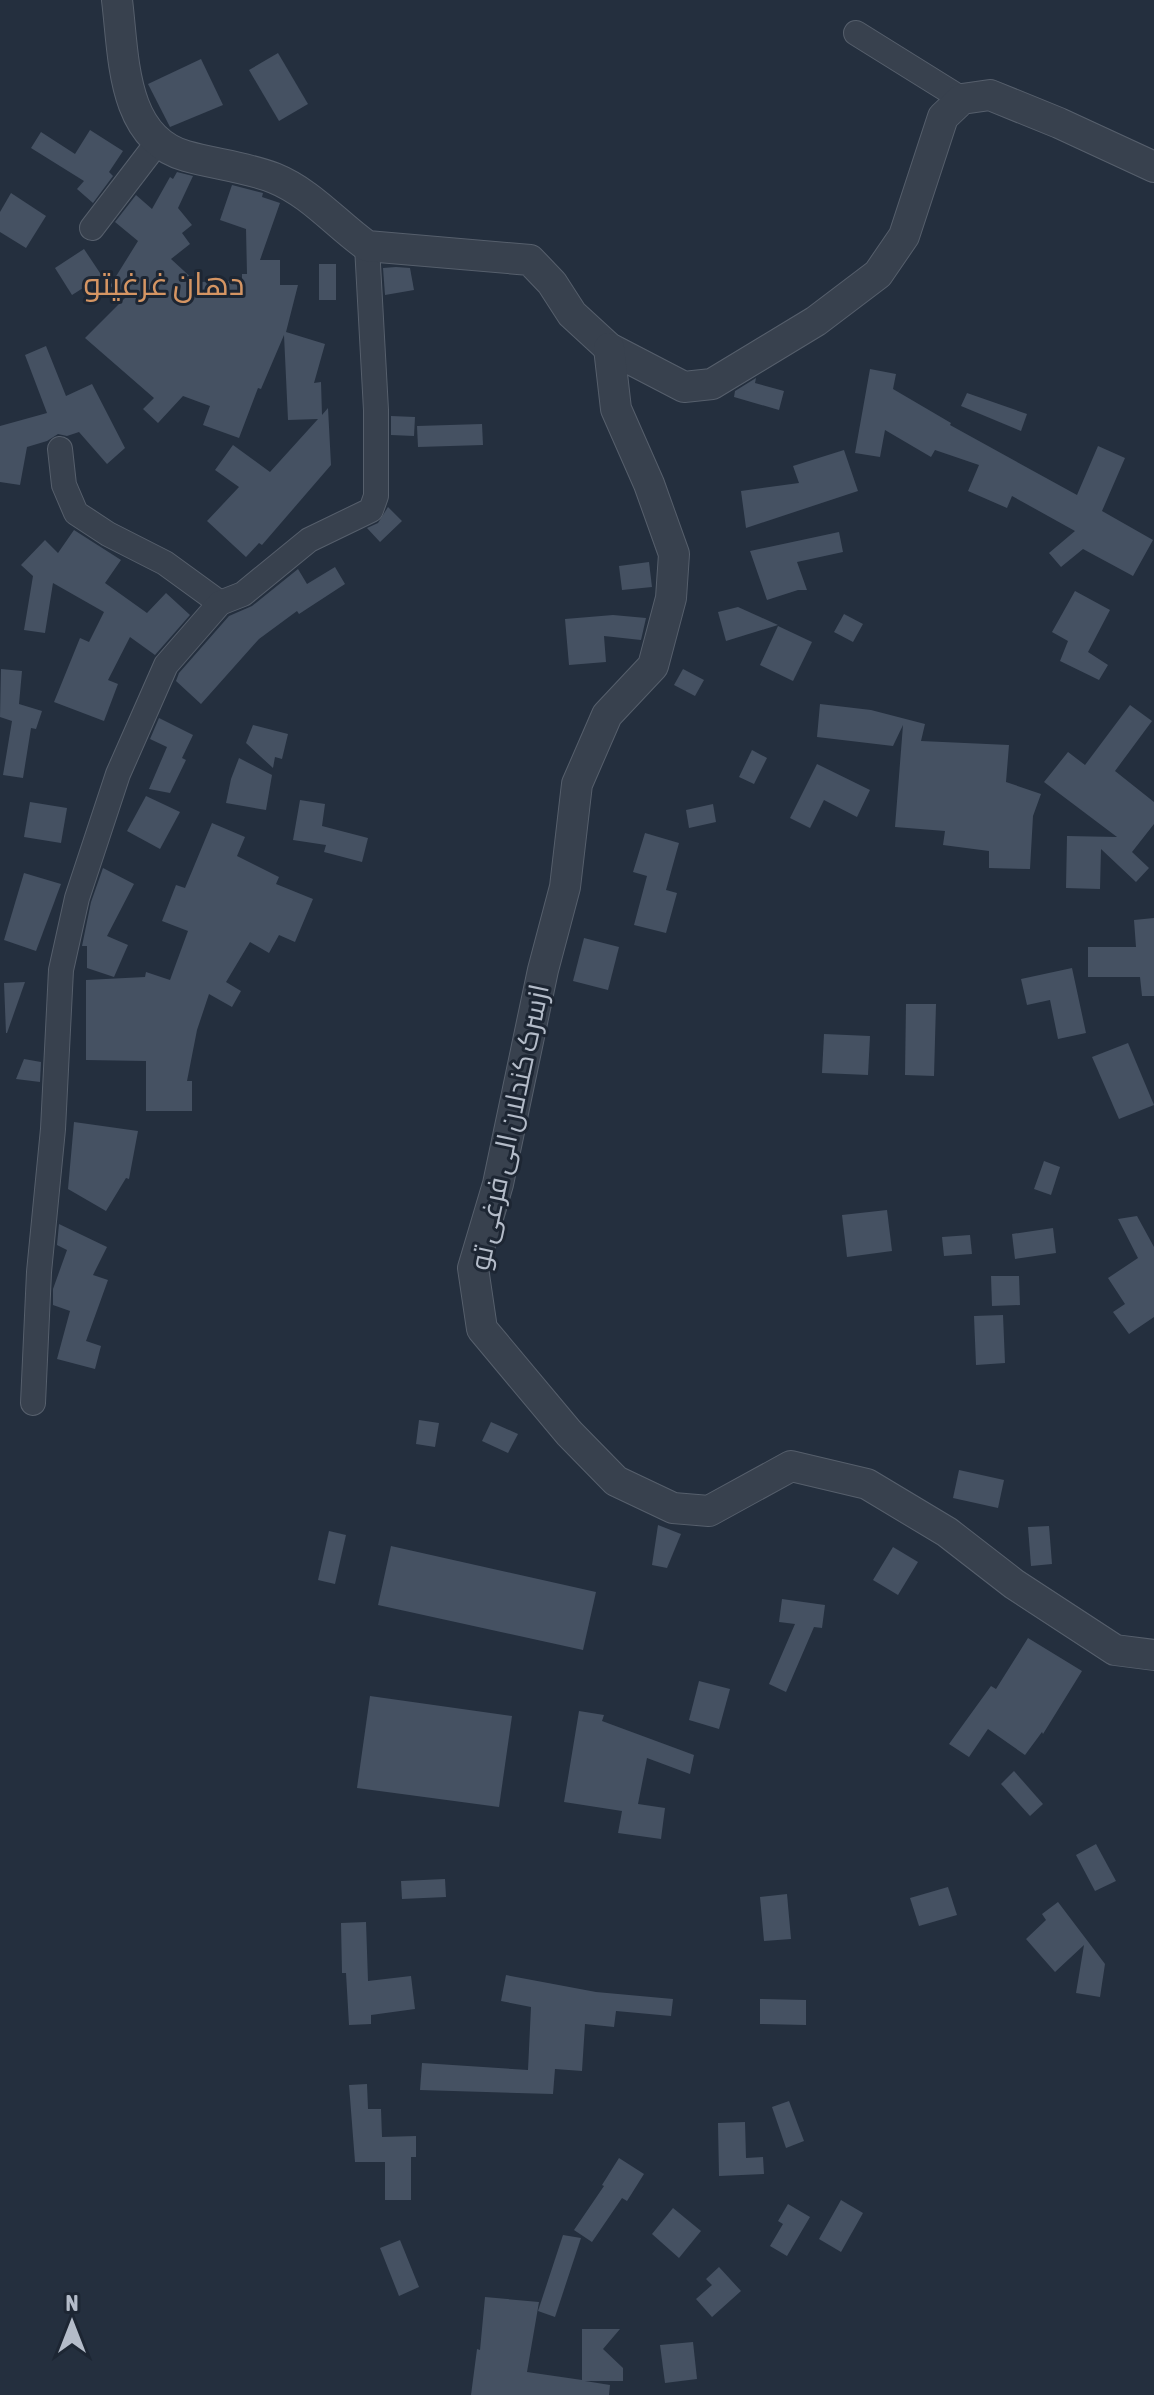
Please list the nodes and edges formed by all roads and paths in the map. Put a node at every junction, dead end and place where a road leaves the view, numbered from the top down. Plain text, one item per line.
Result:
1 (117, 0) edge
2 (856, 33) dead end
3 (962, 99) junction
4 (157, 143) junction
5 (1154, 167) edge
6 (92, 228) dead end
7 (367, 246) junction
8 (609, 348) junction
9 (60, 449) dead end
10 (220, 603) junction
11 (33, 1403) dead end
12 (1154, 1655) edge

1 - 4 street
2 - 3 street
3 - 5 street
3 - 8 street
4 - 6 street
4 - 7 street
7 - 8 street
7 - 10 street
8 - 12 street, ازسرک کندلان الی فرغی تو
9 - 10 street
10 - 11 street

